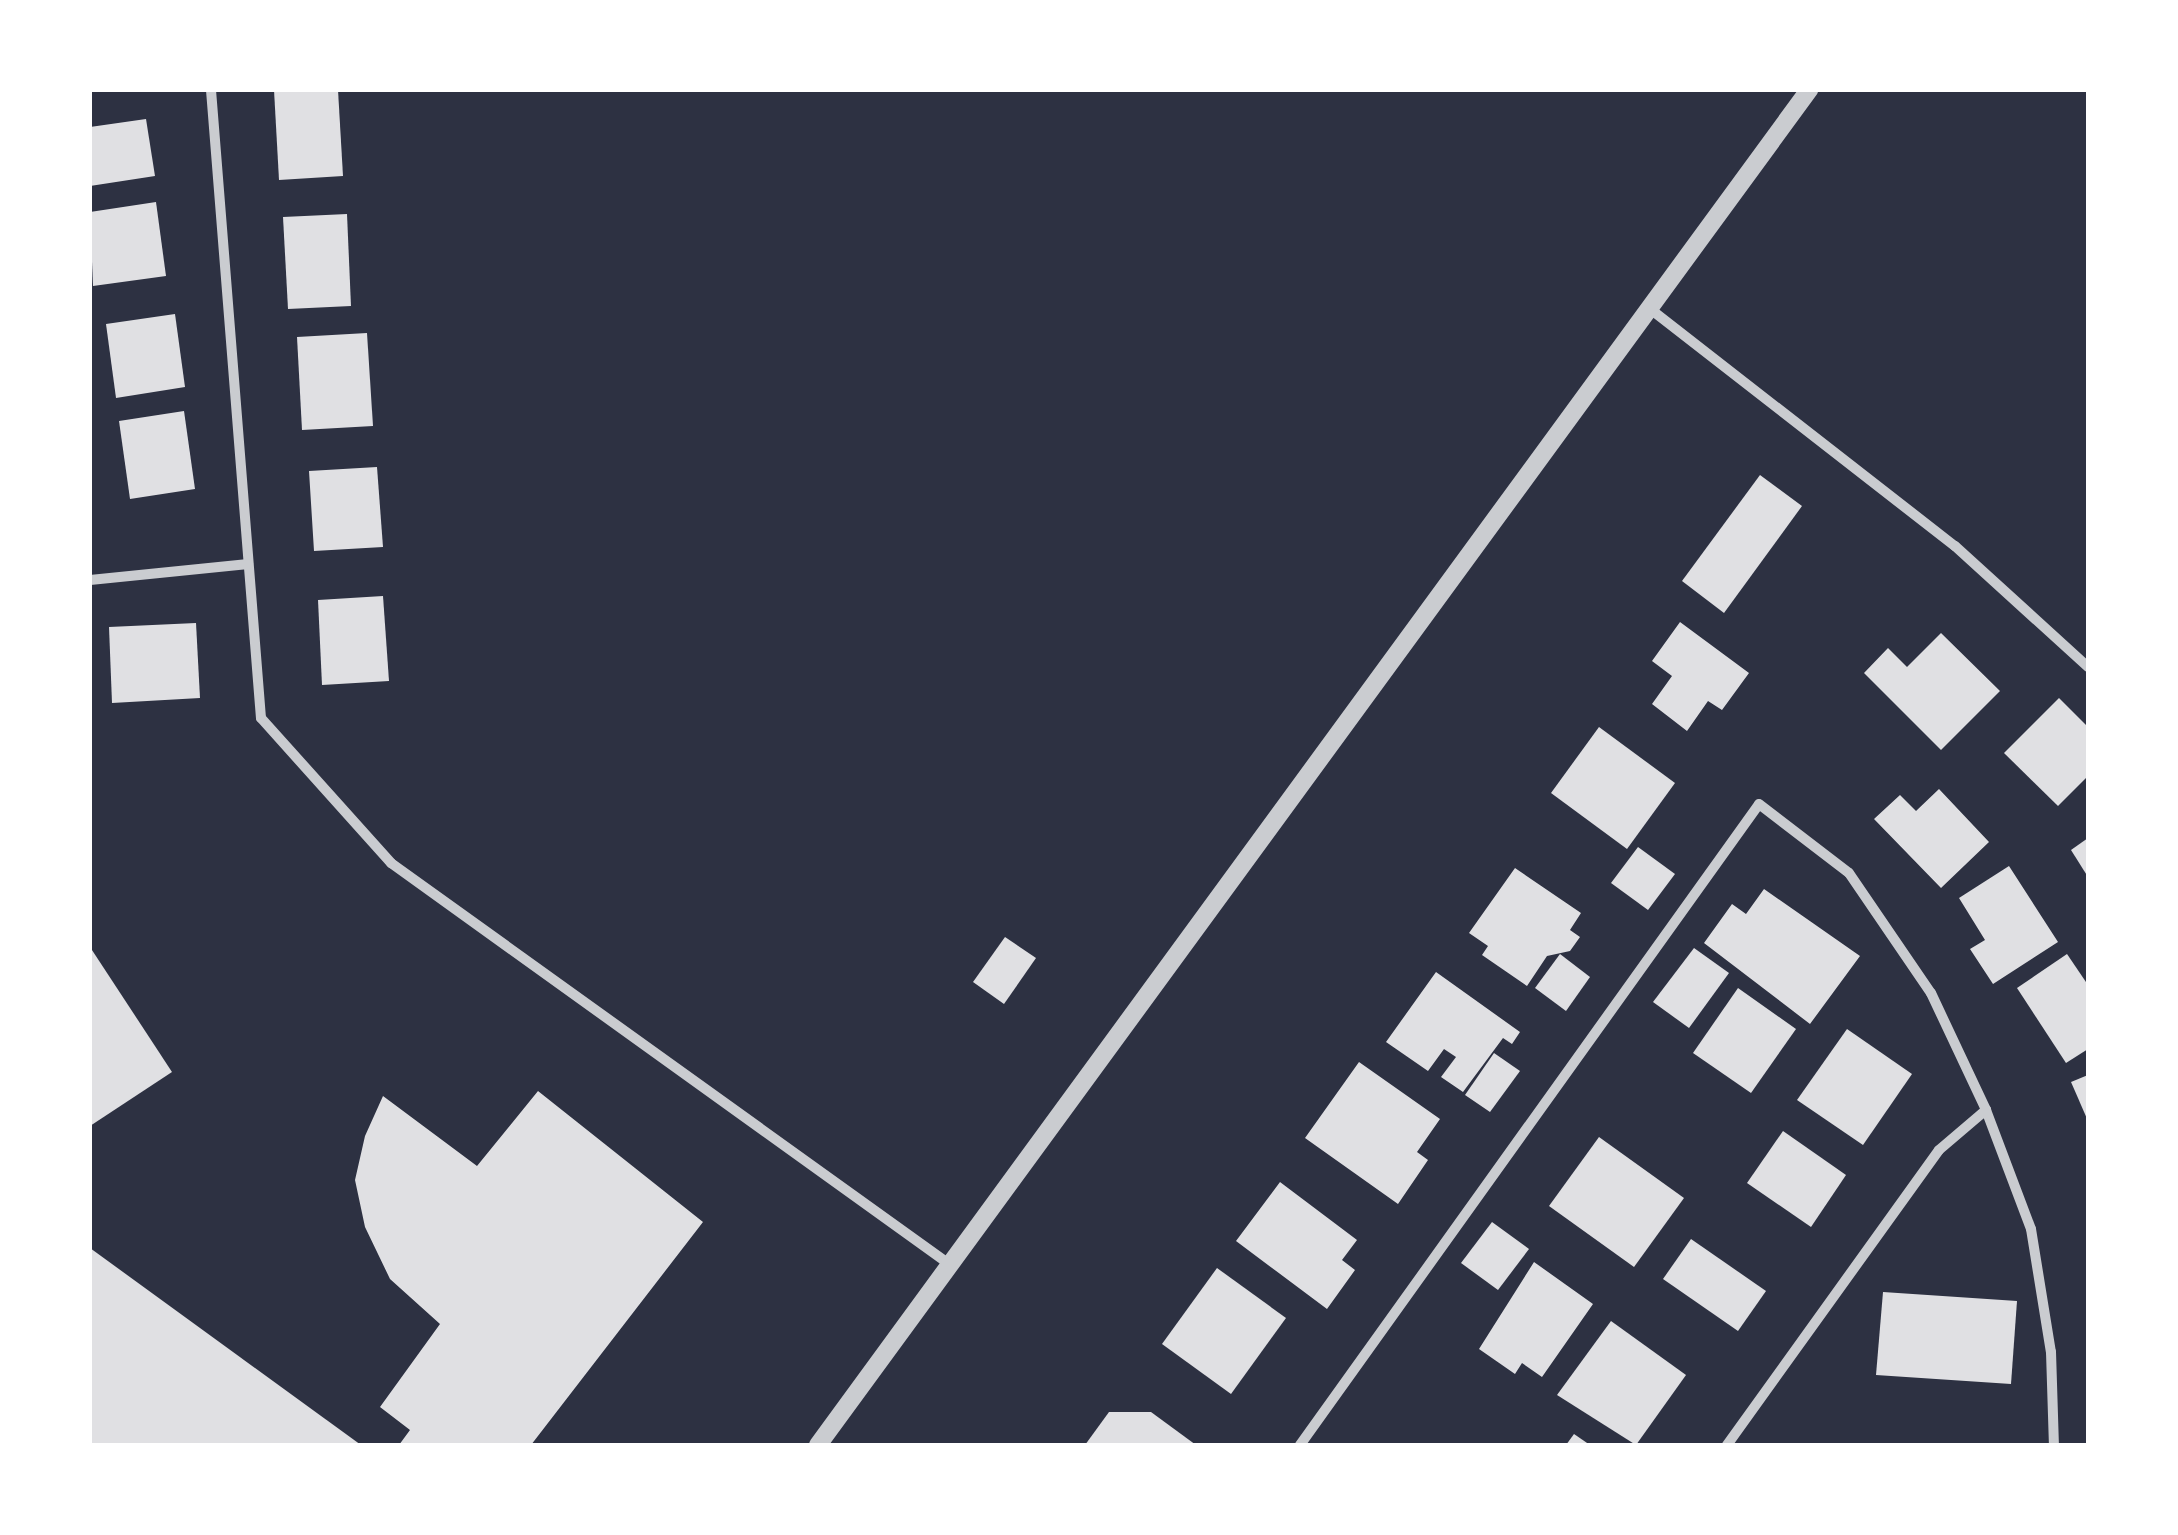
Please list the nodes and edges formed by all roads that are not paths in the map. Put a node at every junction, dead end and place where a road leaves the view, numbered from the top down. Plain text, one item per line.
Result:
1 (211, 90) edge
2 (1808, 90) edge
3 (1649, 308) junction
4 (248, 564) junction
5 (90, 580) edge
6 (2088, 667) edge
7 (1986, 1110) junction
8 (949, 1264) junction
9 (818, 1445) edge
10 (1300, 1445) edge
11 (1727, 1445) edge
12 (2054, 1445) edge

1 - 4 street
2 - 3 street
3 - 6 street
3 - 8 street
4 - 5 street
4 - 8 street
7 - 10 street
7 - 11 street
7 - 12 street
8 - 9 street

